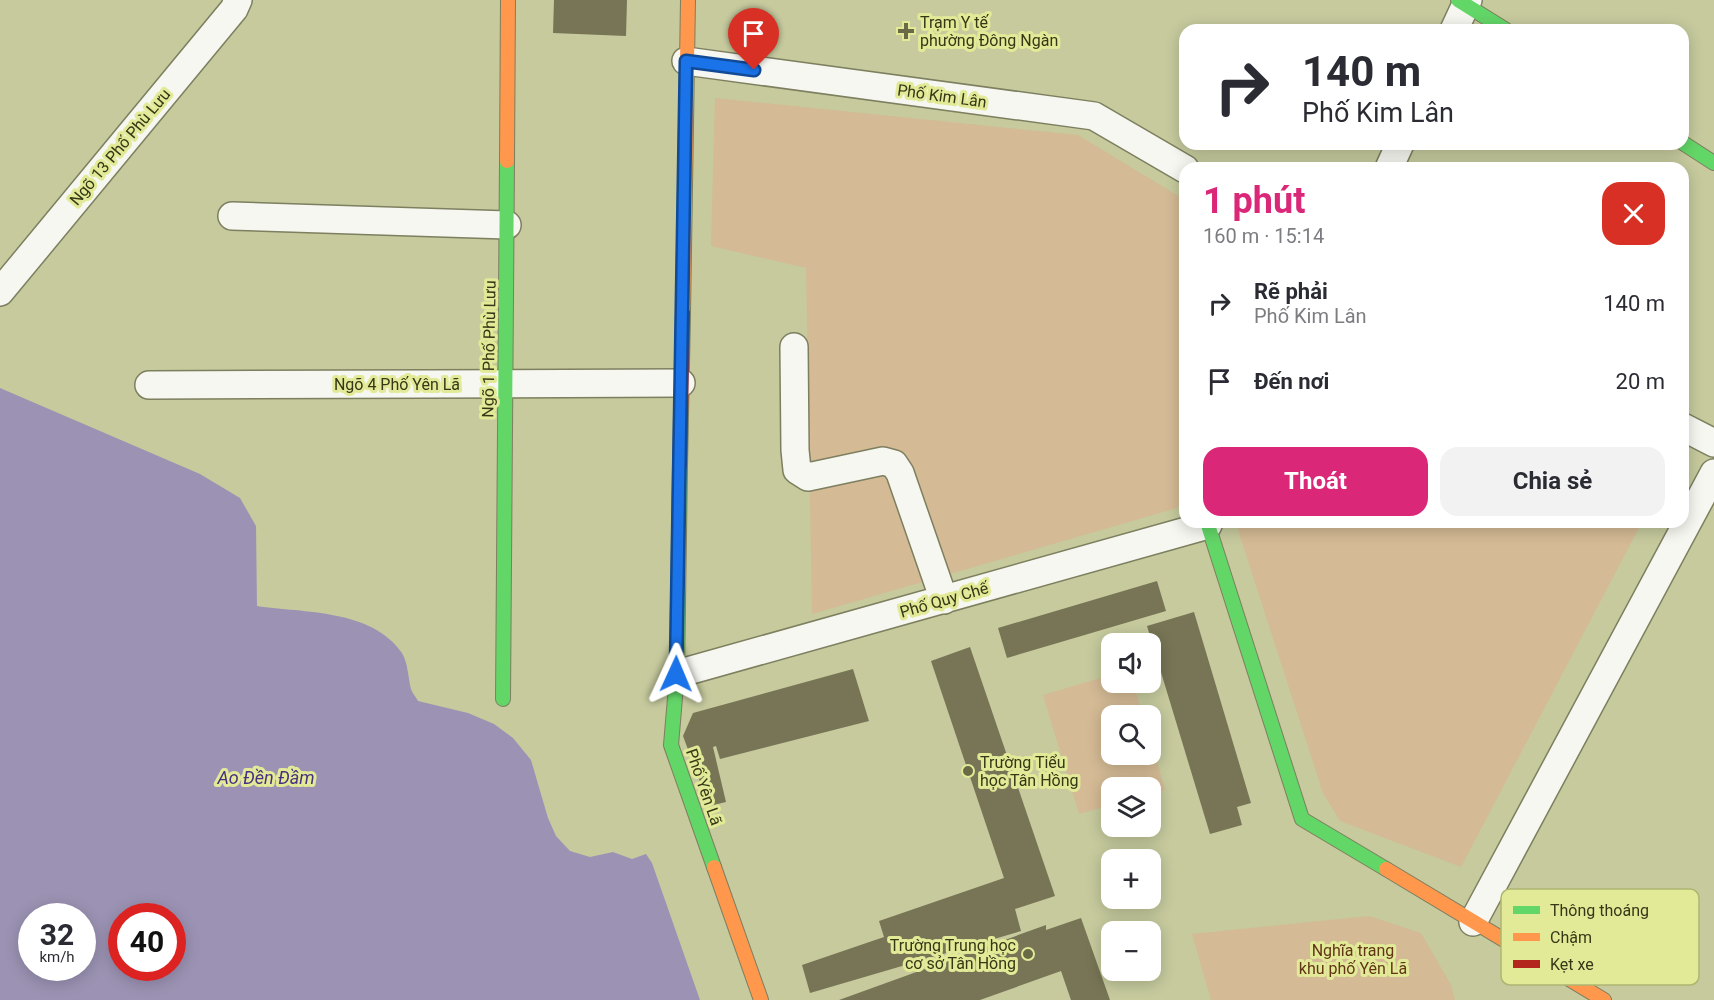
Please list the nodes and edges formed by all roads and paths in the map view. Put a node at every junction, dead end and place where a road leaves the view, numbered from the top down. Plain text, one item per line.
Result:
1 (238, 0) edge
2 (508, 0) edge
3 (688, 0) edge
4 (1464, 1) edge
5 (1456, 24) edge
6 (1497, 24) edge
7 (686, 61) junction
8 (1689, 147) edge
9 (1714, 163) edge
10 (1179, 166) edge
11 (232, 216) dead end
12 (507, 225) junction
13 (0, 292) edge
14 (794, 347) dead end
15 (681, 383) junction
16 (505, 384) junction
17 (149, 385) dead end
18 (1689, 430) edge
19 (1714, 443) edge
20 (1714, 473) edge
21 (1689, 520) edge
22 (1192, 528) edge
23 (1211, 528) edge
24 (1684, 528) edge
25 (944, 600) junction
26 (676, 674) junction
27 (502, 699) dead end
28 (1473, 922) junction
29 (1501, 939) edge
30 (1579, 985) edge
31 (761, 1000) edge
32 (1604, 1000) edge

1 - 13 street, Ngõ 13 Phố Phù Lưu
2 - 12 street, Ngõ 1 Phố Phù Lưu
3 - 7 street, Phố Yên Lã
4 - 5 street
4 - 6 street
7 - 10 street, Phố Kim Lân
7 - 15 street, Phố Yên Lã
8 - 9 street
11 - 12 street
12 - 16 street, Ngõ 1 Phố Phù Lưu
14 - 25 street
15 - 16 street, Ngõ 4 Phố Yên Lã
15 - 26 street, Phố Yên Lã
16 - 17 street, Ngõ 4 Phố Yên Lã
16 - 27 street, Ngõ 1 Phố Phù Lưu
18 - 19 street
20 - 21 street
22 - 25 street, Phố Quy Chế
23 - 28 street
24 - 28 street
25 - 26 street, Phố Quy Chế
26 - 31 street, Phố Yên Lã
28 - 29 street
30 - 32 street

